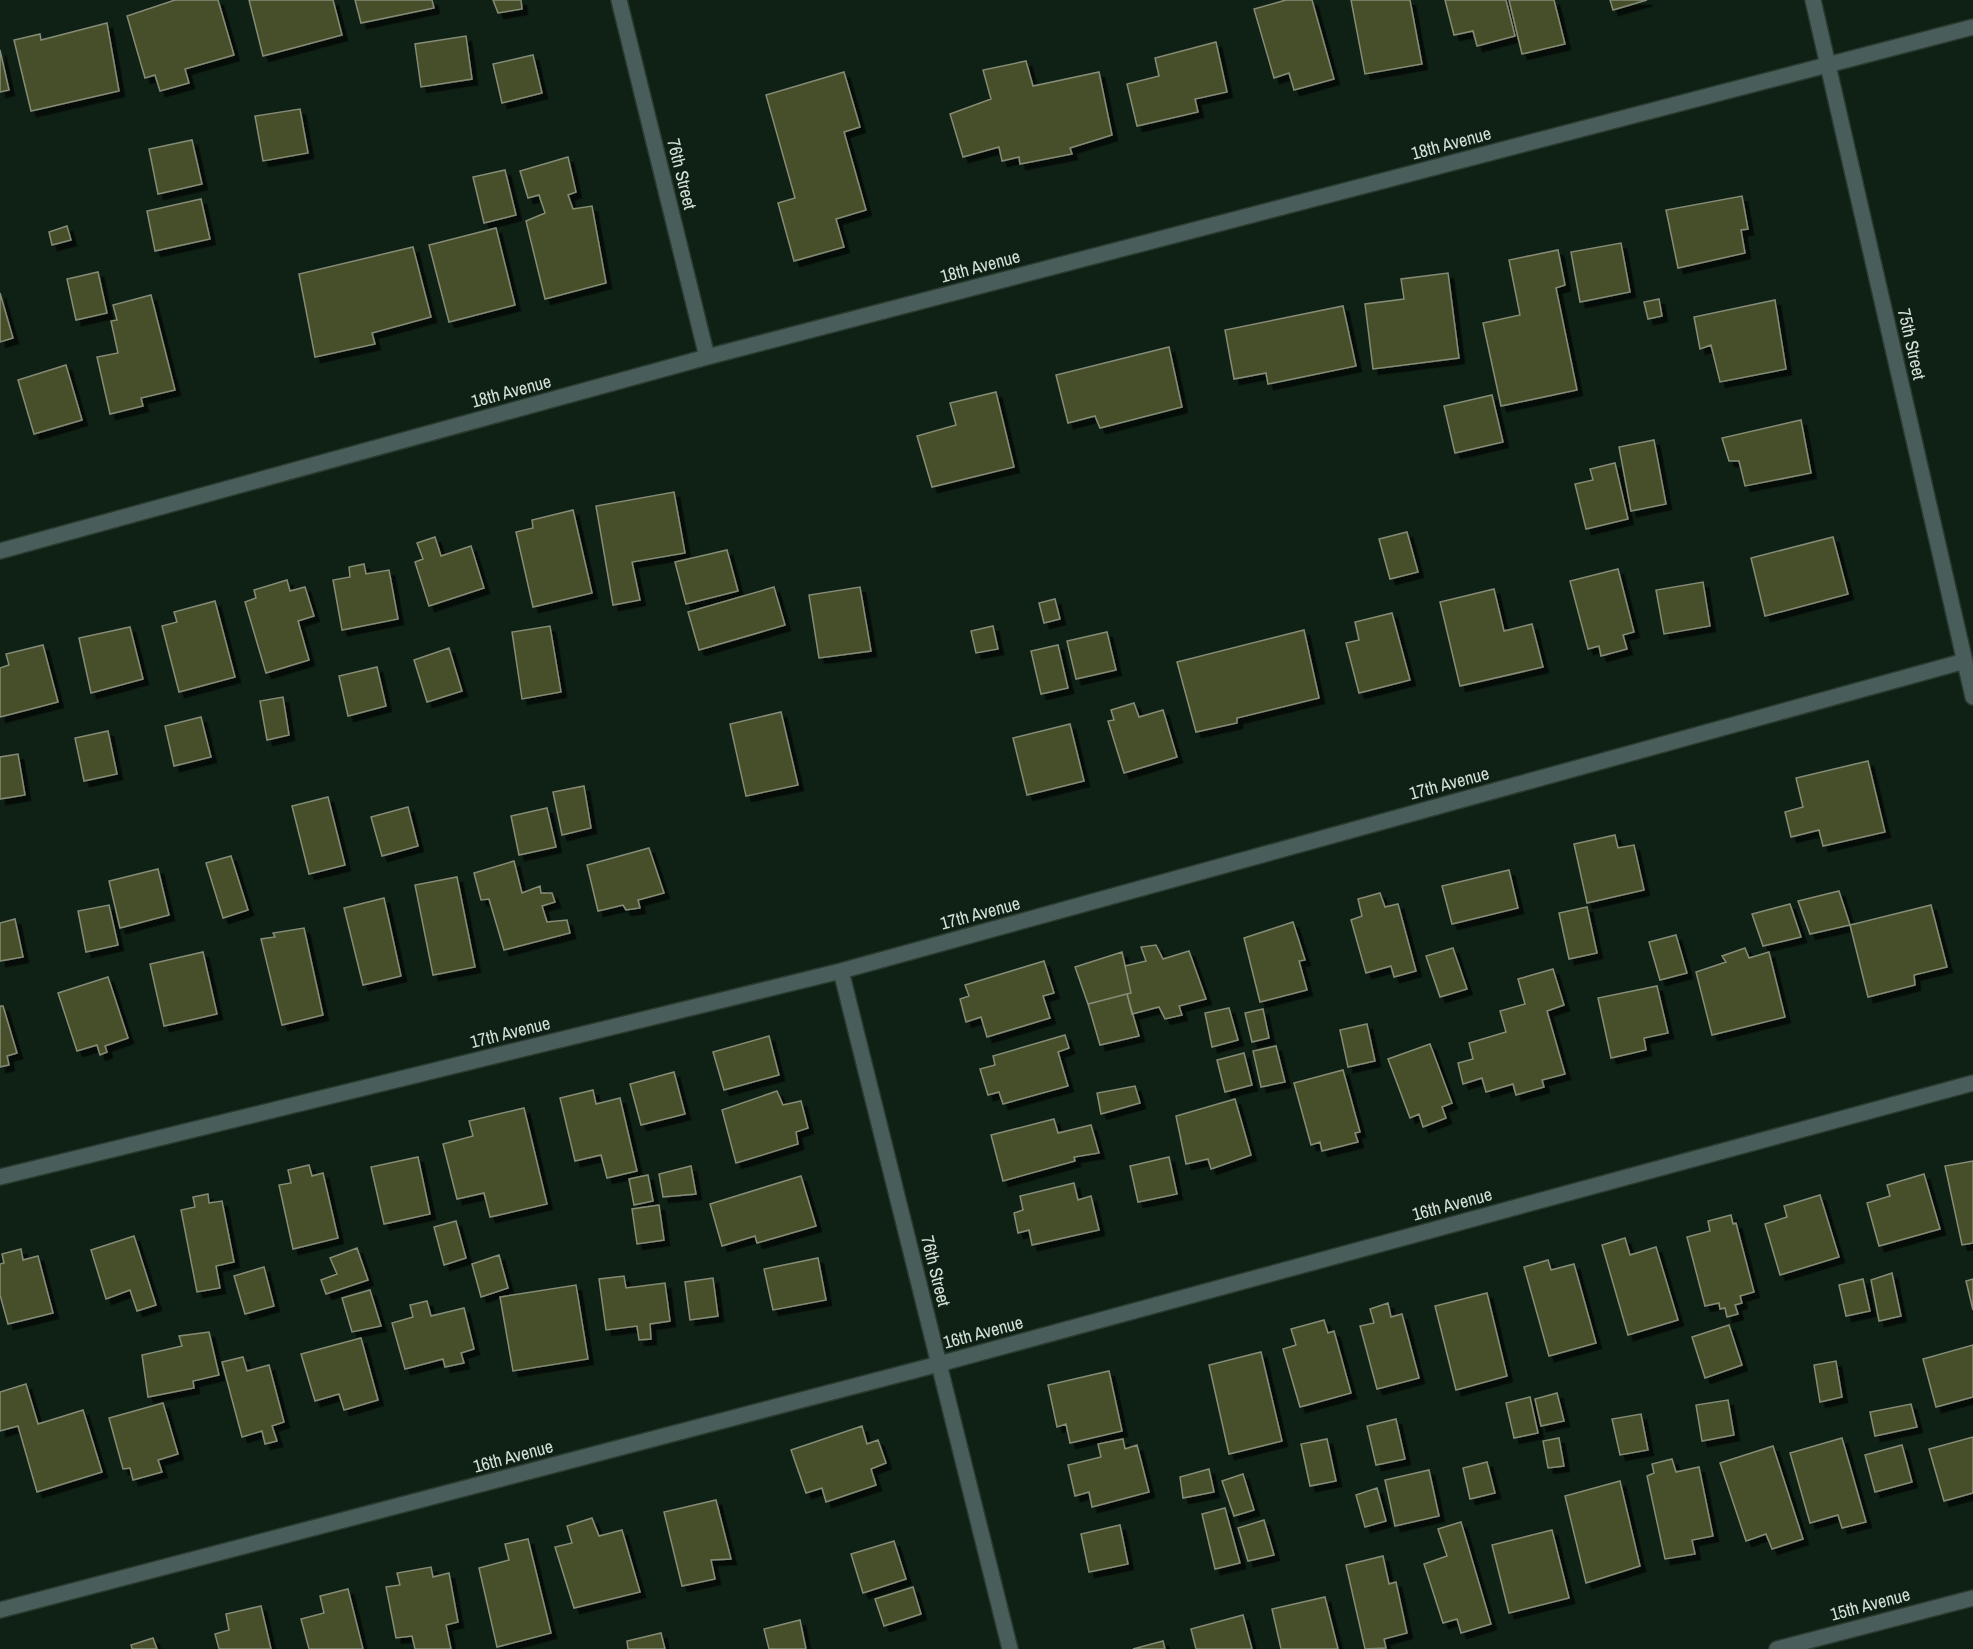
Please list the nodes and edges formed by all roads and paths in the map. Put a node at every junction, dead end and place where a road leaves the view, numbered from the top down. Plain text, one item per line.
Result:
1 (619, 0) edge
2 (1813, 0) edge
3 (1973, 27) edge
4 (1828, 63) junction
5 (707, 357) junction
6 (0, 551) edge
7 (1965, 661) junction
8 (1973, 697) edge
9 (841, 971) junction
10 (1973, 1083) edge
11 (0, 1177) edge
12 (939, 1364) junction
13 (1973, 1598) edge
14 (0, 1610) edge
15 (1010, 1649) edge
16 (1778, 1649) edge

1 - 5 street, 76th Street
2 - 4 street, 75th Street
3 - 4 street, 18th Avenue
4 - 5 street, 18th Avenue
4 - 7 street, 75th Street
5 - 6 street, 18th Avenue
7 - 8 street, 75th Street
7 - 9 street, 17th Avenue
9 - 11 street, 17th Avenue
9 - 12 street, 76th Street
10 - 12 street, 16th Avenue
12 - 14 street, 16th Avenue
12 - 15 street, 76th Street
13 - 16 street, 15th Avenue

